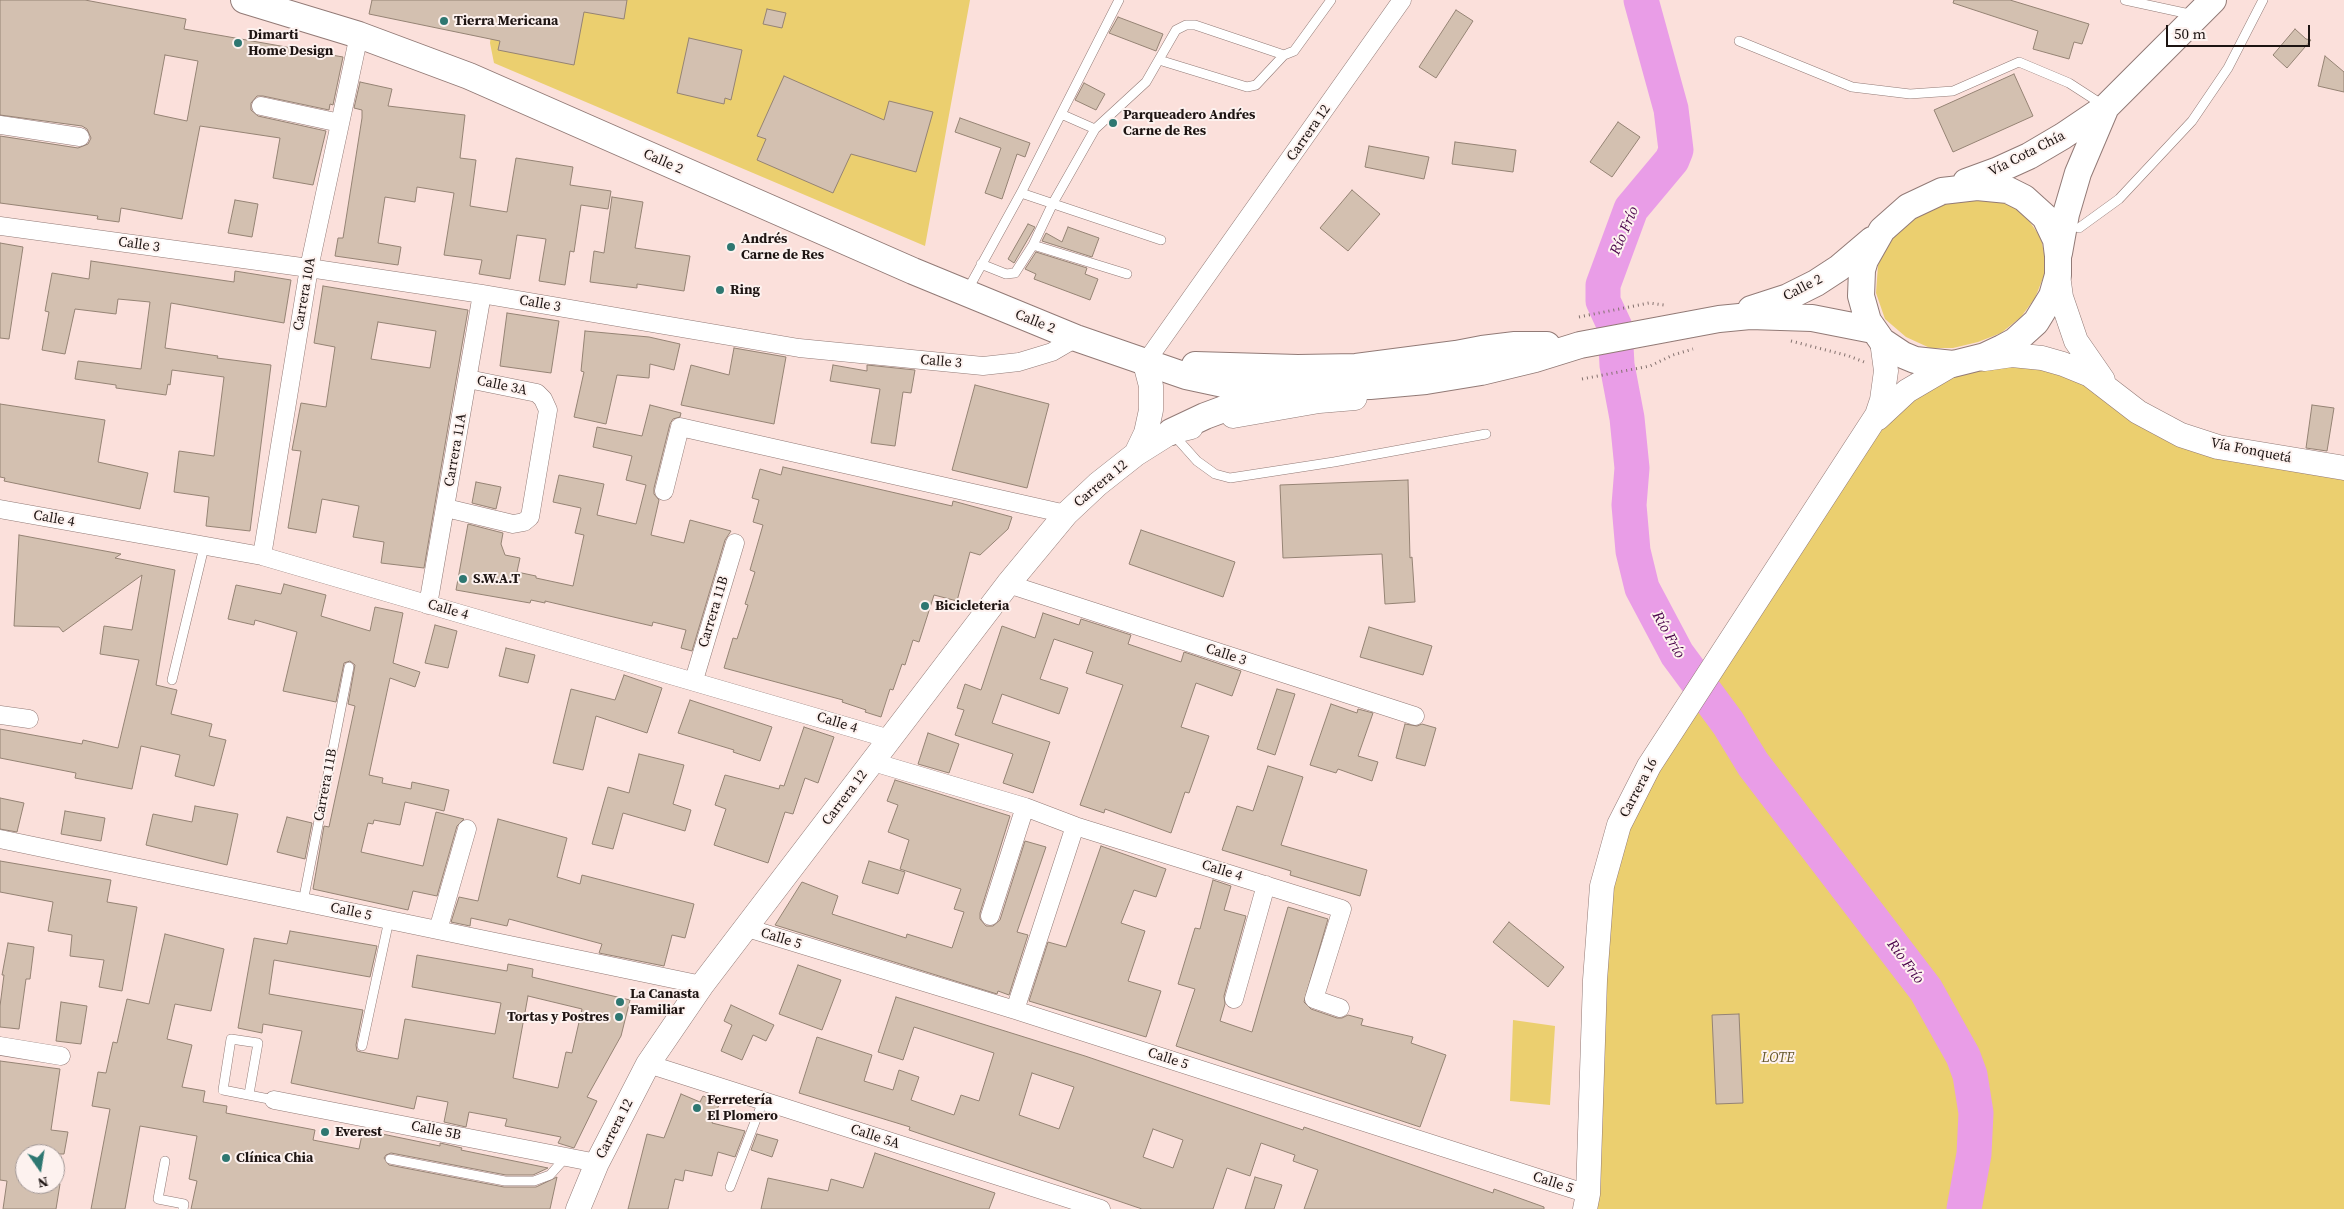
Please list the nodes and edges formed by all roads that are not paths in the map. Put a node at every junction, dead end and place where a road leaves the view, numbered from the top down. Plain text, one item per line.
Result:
1 (244, 0) edge
2 (1119, 0) edge
3 (1331, 0) edge
4 (1402, 0) edge
5 (2125, 0) edge
6 (2263, 0) edge
7 (2205, 8) edge
8 (360, 35) junction
9 (1739, 41) dead end
10 (1284, 55) junction
11 (1159, 60) junction
12 (261, 106) dead end
13 (2106, 107) junction
14 (1061, 114) junction
15 (340, 123) junction
16 (0, 125) edge
17 (1095, 128) junction
18 (80, 137) dead end
19 (1942, 191) junction
20 (1021, 193) junction
21 (1053, 203) junction
22 (0, 226) edge
23 (2079, 228) dead end
24 (1877, 236) junction
25 (1161, 240) dead end
26 (1033, 246) junction
27 (981, 264) junction
28 (2058, 265) junction
29 (309, 268) junction
30 (1127, 274) dead end
31 (966, 293) junction
32 (482, 294) junction
33 (1719, 319) junction
34 (1877, 336) junction
35 (1076, 338) junction
36 (1580, 345) junction
37 (1456, 354) junction
38 (1535, 359) junction
39 (1145, 363) junction
40 (1959, 363) junction
41 (468, 378) junction
42 (1314, 388) junction
43 (2112, 391) junction
44 (1870, 427) junction
45 (1171, 432) junction
46 (1486, 434) dead end
47 (1136, 454) junction
48 (2344, 468) edge
49 (664, 491) dead end
50 (446, 508) junction
51 (0, 509) edge
52 (1066, 514) junction
53 (734, 543) dead end
54 (204, 547) junction
55 (262, 556) junction
56 (1008, 584) junction
57 (428, 605) junction
58 (349, 666) dead end
59 (172, 680) dead end
60 (694, 680) junction
61 (0, 715) edge
62 (1415, 716) dead end
63 (29, 719) dead end
64 (890, 738) junction
65 (872, 762) junction
66 (1025, 807) junction
67 (1075, 826) junction
68 (467, 829) dead end
69 (0, 840) edge
70 (1266, 885) junction
71 (303, 902) junction
72 (990, 916) dead end
73 (389, 920) junction
74 (747, 928) junction
75 (438, 930) junction
76 (702, 985) junction
77 (1234, 999) dead end
78 (1340, 1008) dead end
79 (1015, 1010) junction
80 (0, 1046) edge
81 (362, 1046) dead end
82 (61, 1056) dead end
83 (648, 1064) junction
84 (249, 1094) junction
85 (274, 1100) joint
86 (763, 1101) junction
87 (566, 1157) junction
88 (390, 1159) dead end
89 (165, 1160) dead end
90 (598, 1163) junction
91 (730, 1187) dead end
92 (1586, 1202) edge
93 (183, 1209) edge
94 (578, 1209) edge
95 (1101, 1209) edge

1 - 8 main road, Calle 2
2 - 14 lane
3 - 10 lane
4 - 39 street, Carrera 12
5 - 7 lane
6 - 23 lane
7 - 13 main road, Vía Cota Chía
8 - 15 street, Carrera 10A
8 - 31 main road, Calle 2
9 - 13 lane
10 - 11 lane
10 - 11 lane
11 - 17 lane
12 - 15 street
13 - 19 main road, Vía Cota Chía
13 - 28 main road, Vía Cota Chía
14 - 17 lane
14 - 20 lane
15 - 29 street, Carrera 10A
16 - 18 street
17 - 21 lane
19 - 24 main road, Vía Cota Chía
19 - 28 main road
20 - 21 lane
20 - 27 lane
21 - 25 lane
21 - 26 lane
22 - 29 street, Calle 3
24 - 33 main road, Calle 2
24 - 34 main road
26 - 27 lane
26 - 30 lane
27 - 31 lane
28 - 40 main road, Vía Cota Chía
28 - 43 street, Vía Fonquetá
29 - 32 street, Calle 3
29 - 55 street, Carrera 10A
31 - 35 main road, Calle 2
32 - 35 street, Calle 3
32 - 41 street, Carrera 11A
33 - 34 main road, Calle 2
33 - 36 main road, Calle 2
34 - 40 main road, Calle 2
34 - 44 street, Carrera 16
35 - 39 main road, Calle 2
36 - 37 main road
36 - 38 main road
37 - 39 main road
37 - 42 main road
38 - 42 main road
38 - 45 street, Carrera 12
39 - 42 main road, Calle 2
39 - 47 street
40 - 43 street, Vía Fonquetá
40 - 44 street, Carrera 16
41 - 50 street, Carrera 11A
41 - 50 street, Calle 3A
42 - 45 main road
43 - 48 street, Vía Fonquetá
44 - 92 street, Carrera 16
45 - 46 lane
45 - 47 street, Carrera 12
47 - 52 street, Carrera 12
49 - 52 street
50 - 57 street, Carrera 11A
51 - 54 street, Calle 4
52 - 56 street, Carrera 12
53 - 60 street, Carrera 11B
54 - 55 street, Calle 4
54 - 59 lane
55 - 57 street, Calle 4
56 - 62 street, Calle 3
56 - 64 street, Carrera 12
57 - 60 street, Calle 4
58 - 71 lane, Carrera 11B
60 - 64 street, Calle 4
61 - 63 street
64 - 65 street, Carrera 12
65 - 66 street, Calle 4
65 - 74 street, Carrera 12
66 - 67 street, Calle 4
66 - 72 street
67 - 70 street, Calle 4
67 - 79 street
68 - 75 street
69 - 71 street, Calle 5
70 - 77 street
70 - 78 street, Calle 4
71 - 73 street, Calle 5
73 - 75 street, Calle 5
73 - 81 lane
74 - 76 street, Carrera 12
74 - 79 street, Calle 5
75 - 76 street, Calle 5
76 - 83 street, Carrera 12
79 - 92 street, Calle 5
80 - 82 street
83 - 86 street, Calle 5A
83 - 90 street, Carrera 12
84 - 84 lane
84 - 85 lane
85 - 87 street, Calle 5B
86 - 91 lane
86 - 95 street, Calle 5A
87 - 88 lane
87 - 90 street, Calle 5B
89 - 93 lane
90 - 94 street, Carrera 12

